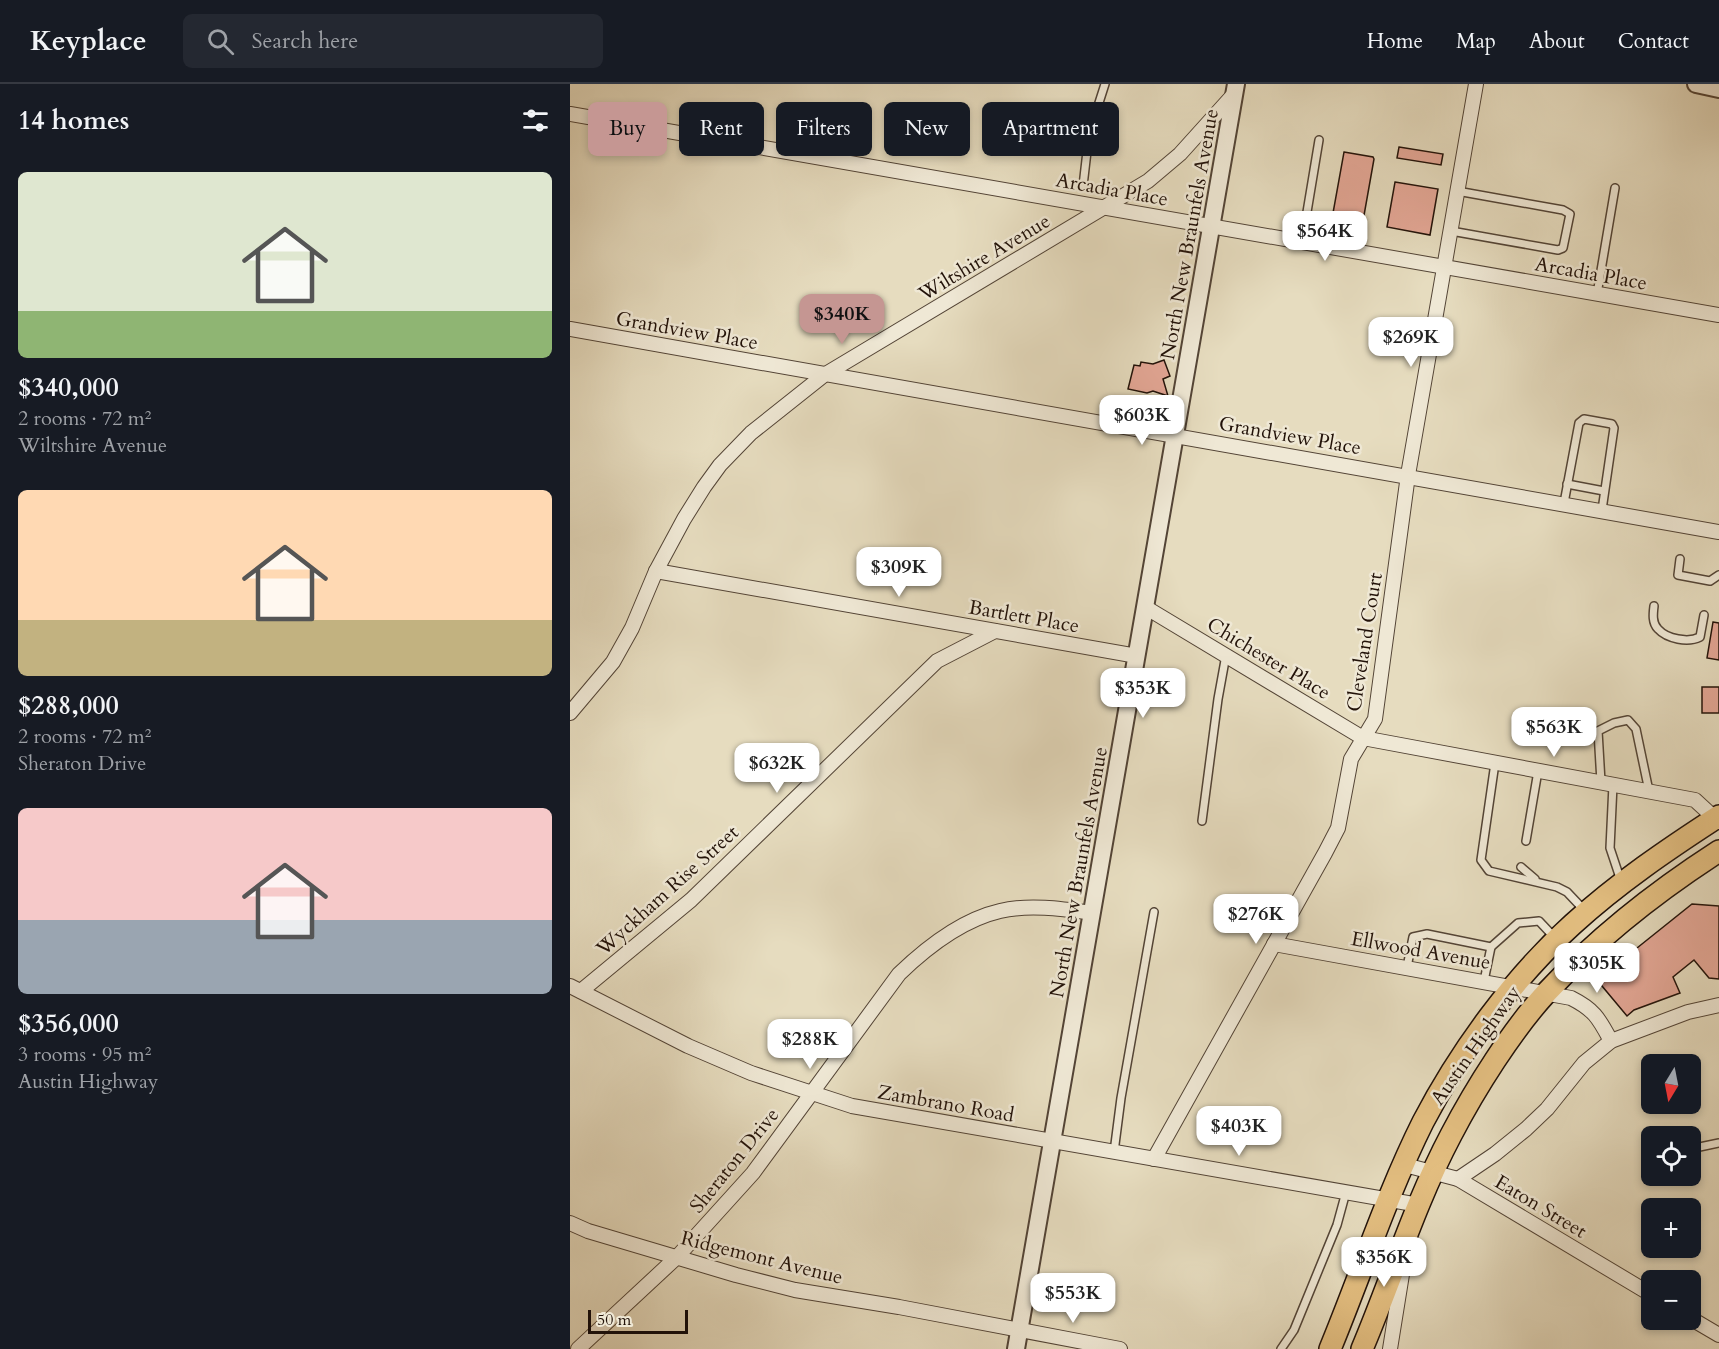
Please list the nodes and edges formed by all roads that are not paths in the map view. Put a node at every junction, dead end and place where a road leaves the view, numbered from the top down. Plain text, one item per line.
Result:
1 (1105, 84) edge
2 (1476, 84) edge
3 (1236, 88) edge
4 (570, 114) edge
5 (1319, 140) dead end
6 (1083, 186) dead end
7 (1615, 188) dead end
8 (1458, 191) junction
9 (1104, 208) junction
10 (1211, 227) junction
11 (1451, 231) junction
12 (1302, 242) junction
13 (1444, 267) junction
14 (1597, 294) junction
15 (1719, 315) edge
16 (570, 329) edge
17 (824, 375) junction
18 (1175, 435) junction
19 (1408, 476) junction
20 (1567, 484) junction
21 (1604, 491) junction
22 (1564, 503) junction
23 (1602, 510) junction
24 (1719, 531) edge
25 (1680, 559) dead end
26 (656, 571) junction
27 (1719, 574) edge
28 (1654, 606) dead end
29 (1145, 607) junction
30 (1704, 615) dead end
31 (995, 632) junction
32 (1137, 656) junction
33 (1226, 656) junction
34 (570, 713) edge
35 (1363, 738) junction
36 (1495, 763) junction
37 (1538, 771) junction
38 (1607, 784) junction
39 (1649, 792) junction
40 (1718, 818) edge
41 (1202, 821) dead end
42 (1526, 841) dead end
43 (1719, 850) edge
44 (1521, 867) dead end
45 (1536, 881) junction
46 (1622, 883) junction
47 (1154, 912) dead end
48 (1587, 912) junction
49 (1092, 914) junction
50 (1557, 940) junction
51 (1274, 944) junction
52 (1491, 947) junction
53 (1407, 967) junction
54 (1484, 981) junction
55 (1515, 986) junction
56 (575, 988) edge
57 (1547, 992) junction
58 (1719, 1005) edge
59 (1611, 1041) junction
60 (812, 1093) junction
61 (1052, 1141) junction
62 (1719, 1143) edge
63 (1701, 1147) edge
64 (1114, 1152) junction
65 (1154, 1159) junction
66 (1405, 1165) junction
67 (1434, 1172) junction
68 (1458, 1179) junction
69 (1346, 1192) junction
70 (1390, 1199) junction
71 (1419, 1205) junction
72 (570, 1223) edge
73 (1409, 1233) junction
74 (677, 1257) junction
75 (1641, 1288) edge
76 (1701, 1324) edge
77 (1019, 1330) junction
78 (1719, 1335) edge
79 (578, 1349) edge
80 (1016, 1349) edge
81 (1120, 1349) edge
82 (1281, 1349) edge
83 (1330, 1349) edge
84 (1362, 1349) edge
85 (1390, 1349) edge

1 - 6 lane
2 - 8 street, Cleveland Court
3 - 9 street, Wiltshire Avenue
3 - 10 street, North New Braunfels Avenue
4 - 9 street, Arcadia Place
5 - 12 lane
7 - 14 lane
8 - 11 street, Cleveland Court
8 - 11 lane
9 - 10 street, Arcadia Place
9 - 17 street, Wiltshire Avenue
10 - 12 street, Arcadia Place
10 - 18 street, North New Braunfels Avenue
11 - 13 street, Cleveland Court
12 - 13 street, Arcadia Place
13 - 14 street, Arcadia Place
13 - 19 street, Cleveland Court
14 - 15 street, Arcadia Place
16 - 17 street, Grandview Place
17 - 18 street, Grandview Place
17 - 26 street, Wiltshire Avenue
18 - 19 street, Grandview Place
18 - 29 street, North New Braunfels Avenue
19 - 22 street, Grandview Place
19 - 35 street, Cleveland Court
20 - 21 lane
20 - 21 lane
20 - 22 lane
21 - 23 lane
22 - 23 street, Grandview Place
23 - 24 street, Grandview Place
25 - 27 lane
26 - 31 street, Bartlett Place
26 - 34 street, Wiltshire Avenue
28 - 30 lane
29 - 32 street, North New Braunfels Avenue
29 - 33 street, Chichester Place
31 - 32 street, Bartlett Place
31 - 56 street, Wyckham Rise Street
32 - 49 street, North New Braunfels Avenue
33 - 35 street, Chichester Place
33 - 41 lane
35 - 36 street, Chichester Place
35 - 51 street, Cleveland Court
36 - 37 street, Chichester Place
36 - 45 lane
37 - 38 street, Chichester Place
37 - 42 lane
38 - 39 street, Chichester Place
38 - 39 lane
38 - 46 lane
39 - 40 street, Chichester Place
40 - 46 main road, Austin Highway
43 - 57 main road, Austin Highway
44 - 45 lane
45 - 48 lane
46 - 48 main road, Austin Highway
47 - 64 lane
48 - 50 main road, Austin Highway
49 - 60 street, Sheraton Drive
49 - 61 street, North New Braunfels Avenue
50 - 52 lane
50 - 55 main road, Austin Highway
51 - 53 street, Ellwood Avenue
51 - 65 street, Cleveland Court
52 - 53 lane
52 - 54 lane
53 - 54 street, Ellwood Avenue
54 - 55 street, Ellwood Avenue
55 - 57 street, Ellwood Avenue
55 - 66 main road, Austin Highway
56 - 60 street, Zambrano Road
57 - 59 street, Ellwood Avenue
57 - 67 main road, Austin Highway
58 - 59 street
59 - 68 street
60 - 61 street, Zambrano Road
60 - 74 street, Sheraton Drive
61 - 64 street, Zambrano Road
61 - 77 street, North New Braunfels Avenue
62 - 63 lane
64 - 65 street, Zambrano Road
65 - 69 street, Zambrano Road
66 - 67 street, Eaton Street
66 - 70 main road, Austin Highway
67 - 68 street, Eaton Street
67 - 71 main road, Austin Highway
68 - 75 street, Eaton Street
69 - 70 street, Zambrano Road
69 - 82 lane
70 - 71 street, Zambrano Road
70 - 83 main road, Austin Highway
71 - 73 main road, Austin Highway
72 - 74 street, Ridgemont Avenue
73 - 84 main road, Austin Highway
73 - 85 street
74 - 77 street, Ridgemont Avenue
74 - 79 street, Sheraton Drive
76 - 78 street
77 - 80 street, North New Braunfels Avenue
77 - 81 street, Ridgemont Avenue

